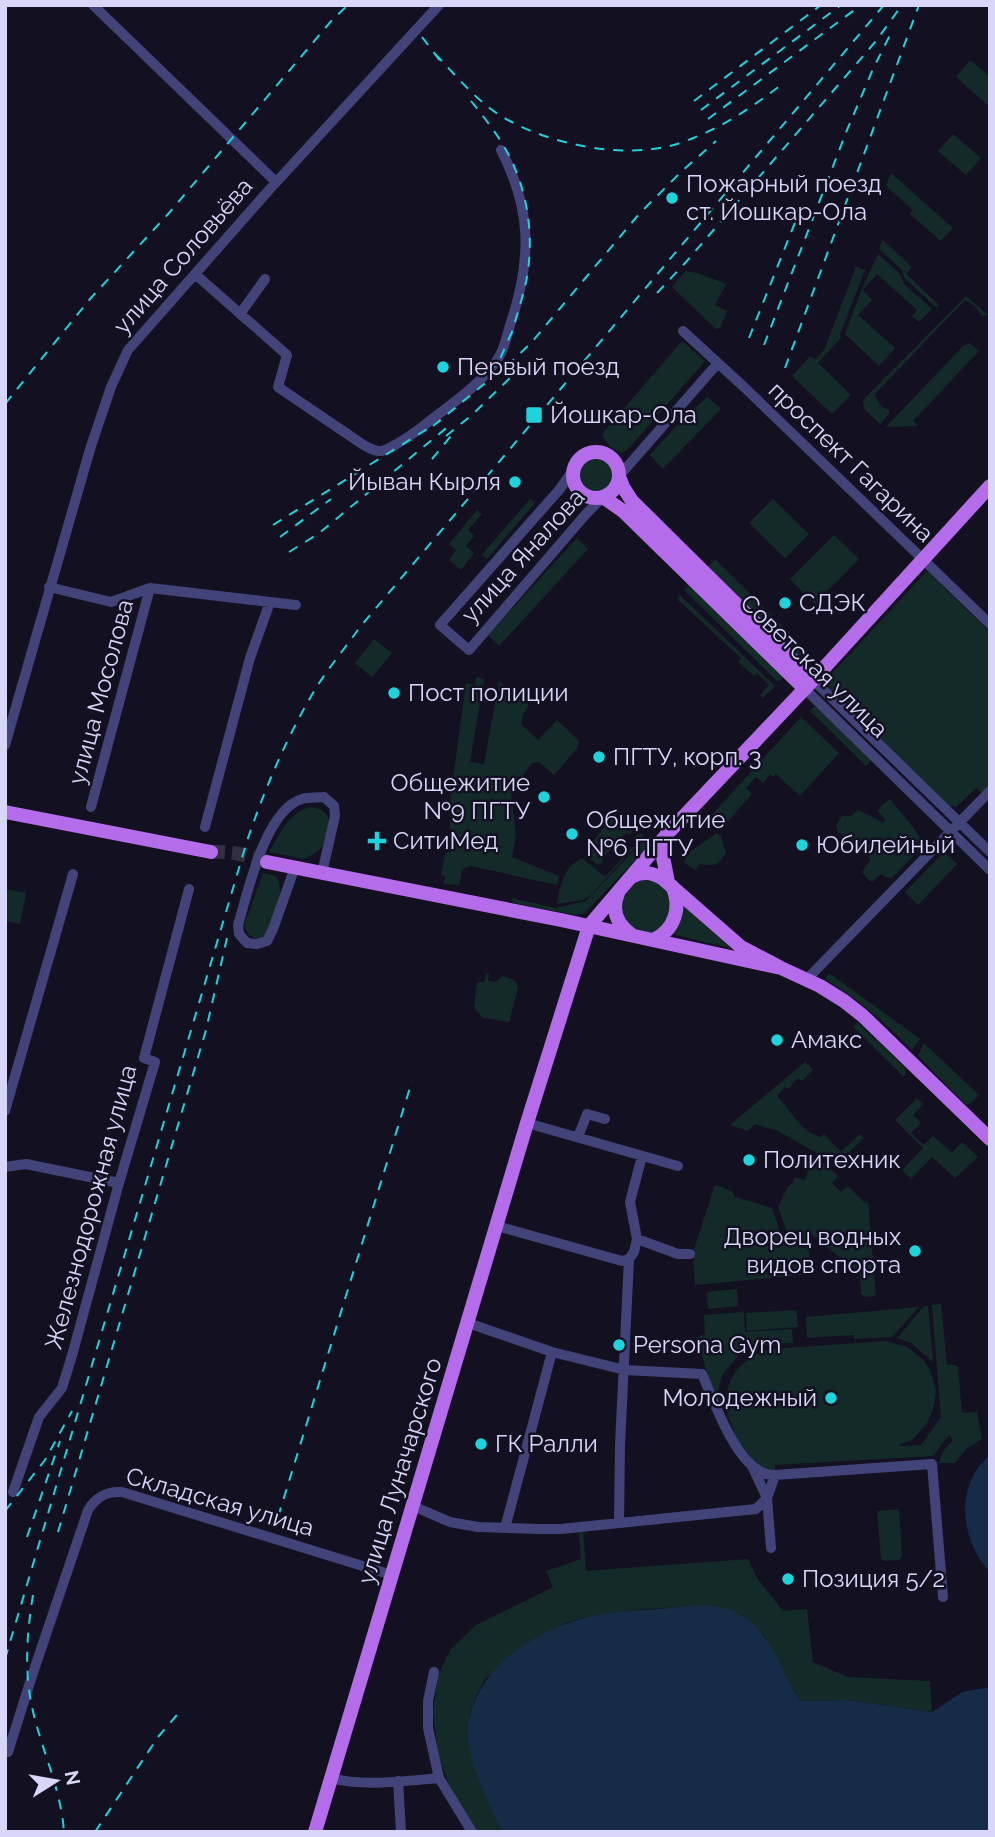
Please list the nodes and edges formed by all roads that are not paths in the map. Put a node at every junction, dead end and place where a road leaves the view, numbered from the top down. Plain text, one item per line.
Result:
1 (93, 5) edge
2 (439, 5) edge
3 (500, 150) dead end
4 (276, 182) junction
5 (195, 274) junction
6 (265, 279) dead end
7 (240, 314) junction
8 (683, 331) dead end
9 (718, 363) junction
10 (574, 469) junction
11 (620, 477) junction
12 (990, 486) edge
13 (603, 497) junction
14 (923, 561) junction
15 (49, 587) junction
16 (150, 588) junction
17 (270, 602) junction
18 (296, 606) dead end
19 (990, 624) edge
20 (809, 684) junction
21 (5, 745) edge
22 (990, 790) edge
23 (91, 807) dead end
24 (5, 812) edge
25 (959, 822) junction
26 (205, 827) dead end
27 (950, 831) junction
28 (669, 832) junction
29 (211, 852) tunnel mouth
30 (990, 852) edge
31 (267, 862) tunnel mouth
32 (295, 867) junction
33 (990, 870) edge
34 (322, 873) junction
35 (73, 874) dead end
36 (630, 878) junction
37 (670, 884) junction
38 (189, 889) dead end
39 (619, 891) junction
40 (605, 907) junction
41 (561, 920) junction
42 (589, 926) junction
43 (633, 935) junction
44 (653, 940) junction
45 (781, 968) junction
46 (807, 979) junction
47 (5, 1111) edge
48 (605, 1119) dead end
49 (527, 1123) junction
50 (578, 1137) junction
51 (990, 1139) edge
52 (642, 1156) junction
53 (678, 1166) dead end
54 (5, 1167) edge
55 (119, 1183) junction
56 (497, 1226) junction
57 (637, 1239) junction
58 (690, 1254) dead end
59 (629, 1259) junction
60 (468, 1323) junction
61 (552, 1352) junction
62 (625, 1370) junction
63 (752, 1466) junction
64 (775, 1475) junction
65 (13, 1492) dead end
66 (767, 1498) junction
67 (413, 1506) junction
68 (619, 1522) junction
69 (505, 1528) junction
70 (771, 1548) dead end
71 (392, 1576) junction
72 (943, 1597) dead end
73 (434, 1672) dead end
74 (5, 1751) edge
75 (331, 1778) junction
76 (439, 1778) junction
77 (398, 1781) junction
78 (316, 1832) edge
79 (401, 1832) edge
80 (472, 1832) edge

1 - 4 street
2 - 4 street, улица Соловьёва
3 - 7 street
4 - 5 street, улица Соловьёва
5 - 7 street
5 - 15 street, улица Соловьёва
6 - 7 street
8 - 9 street, проспект Гагарина
9 - 11 street
9 - 14 street, проспект Гагарина
10 - 11 main road
10 - 13 main road
10 - 13 street, улица Яналова
11 - 13 main road
11 - 20 main road, Советская улица
12 - 14 main road
13 - 20 main road, Советская улица
14 - 19 street, проспект Гагарина
14 - 20 main road
15 - 16 street
15 - 21 street, улица Соловьёва
16 - 17 street
16 - 23 street, улица Мосолова
17 - 18 street
17 - 26 street
20 - 25 street, Советская улица
20 - 27 street, Советская улица
20 - 28 main road
22 - 25 street
24 - 29 main road
25 - 27 street
25 - 30 street, Советская улица
27 - 33 street, Советская улица
27 - 46 street
28 - 36 main road
28 - 37 main road
31 - 32 main road
32 - 34 main road
32 - 34 street
34 - 41 main road
35 - 47 street
36 - 37 main road
36 - 39 main road
37 - 44 main road
37 - 45 main road
38 - 55 street, Железнодорожная улица
39 - 40 main road
39 - 43 main road
40 - 41 main road
40 - 42 main road
41 - 42 main road
42 - 43 main road
42 - 49 main road, улица Луначарского
43 - 44 main road
44 - 45 main road
45 - 46 main road
46 - 51 main road
48 - 50 street
49 - 50 street
49 - 56 main road, улица Луначарского
50 - 52 street
52 - 53 street
52 - 57 street
54 - 55 street
55 - 65 street, Железнодорожная улица
56 - 59 street
56 - 60 main road, улица Луначарского
57 - 58 street
57 - 59 street
59 - 62 street
60 - 61 street
60 - 67 main road, улица Луначарского
61 - 62 street
61 - 69 street
62 - 63 street
62 - 68 street
63 - 64 street
63 - 66 street
64 - 66 street
64 - 72 street
66 - 68 street
66 - 70 street
67 - 69 street
67 - 71 main road, улица Луначарского
68 - 69 street
71 - 74 street, Складская улица
71 - 75 main road, улица Луначарского
73 - 76 street
75 - 77 street
75 - 78 main road, улица Луначарского
76 - 77 street
76 - 80 street
77 - 79 street

